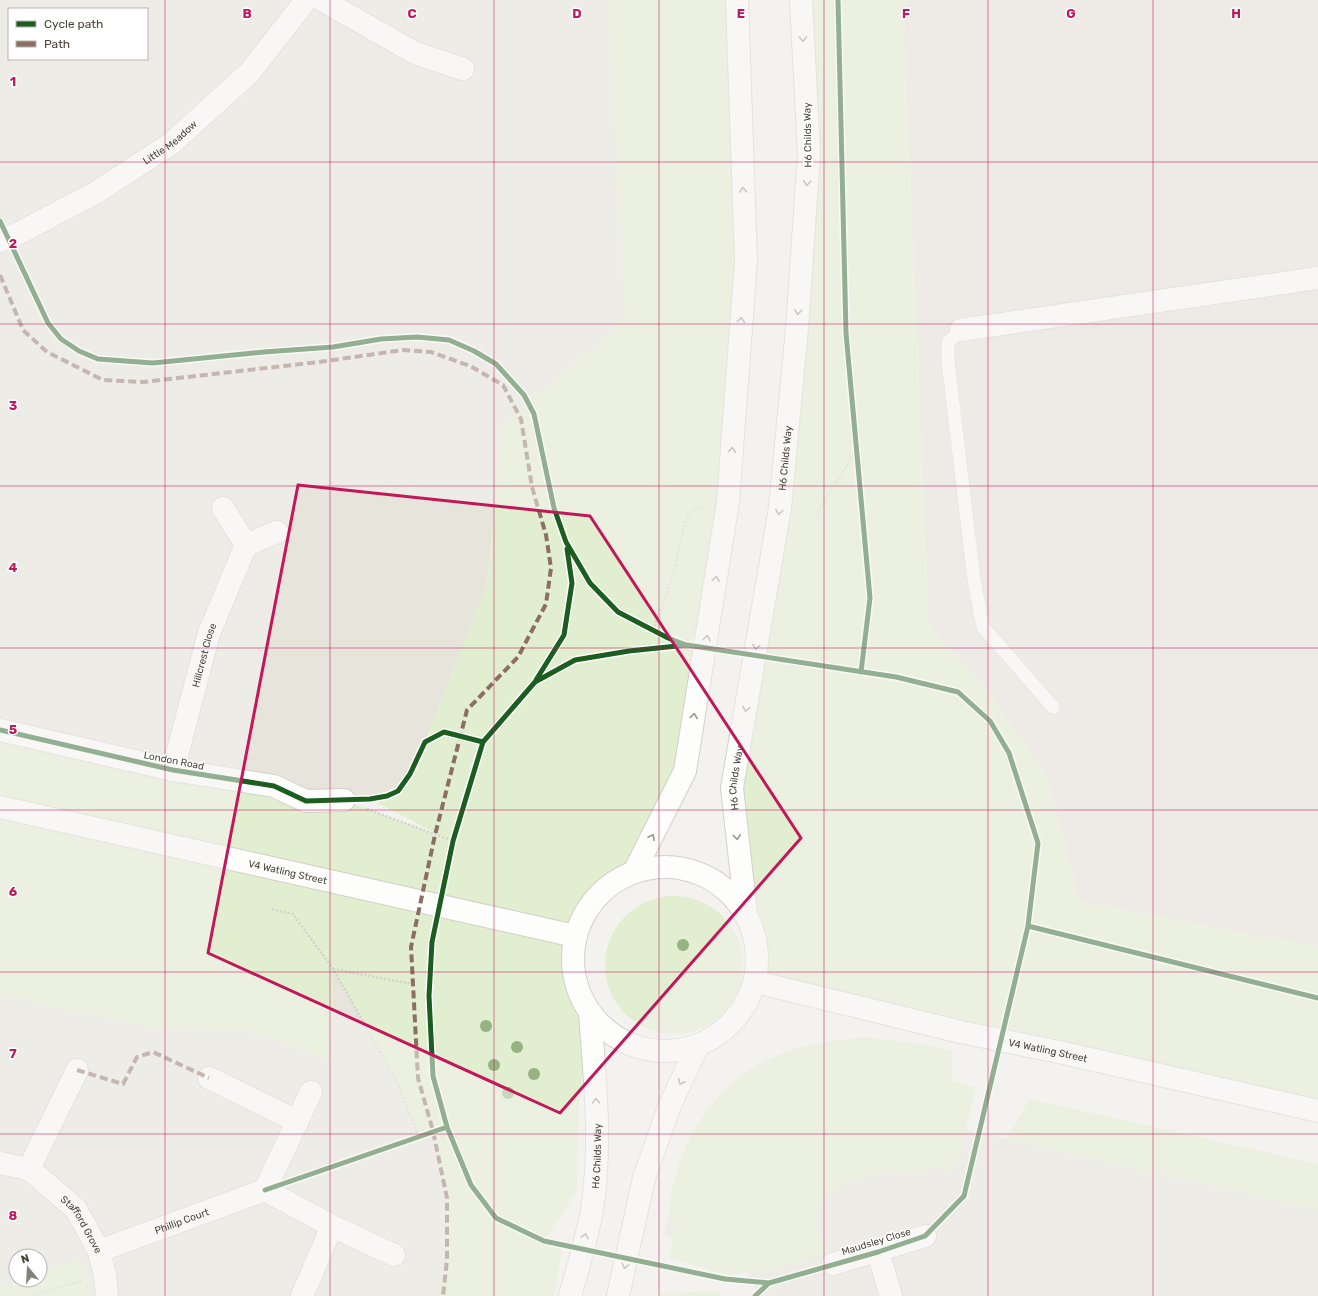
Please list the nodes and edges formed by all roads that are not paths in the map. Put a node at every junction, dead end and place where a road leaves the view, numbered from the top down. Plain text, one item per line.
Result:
1 (306, 0) edge
2 (322, 0) edge
3 (737, 0) edge
4 (801, 0) edge
5 (463, 69) dead end
6 (0, 241) edge
7 (1318, 278) edge
8 (961, 330) joint
9 (222, 508) dead end
10 (277, 532) dead end
11 (246, 545) junction
12 (1053, 707) dead end
13 (0, 730) edge
14 (173, 770) junction
15 (344, 800) road end
16 (0, 806) edge
17 (634, 872) junction
18 (746, 913) junction
19 (575, 936) junction
20 (756, 982) junction
21 (590, 1014) junction
22 (697, 1047) junction
23 (77, 1070) dead end
24 (210, 1078) dead end
25 (311, 1092) dead end
26 (1318, 1111) edge
27 (297, 1121) junction
28 (0, 1163) edge
29 (29, 1169) junction
30 (264, 1190) junction
31 (332, 1226) junction
32 (925, 1236) dead end
33 (99, 1251) junction
34 (878, 1252) junction
35 (394, 1255) dead end
36 (833, 1264) dead end
37 (106, 1286) edge
38 (572, 1292) edge
39 (302, 1296) edge
40 (618, 1296) edge
41 (891, 1296) edge

1 - 6 street, Little Meadow
2 - 5 street
17 -> 3 street
4 -> 18 street, H6 Childs Way
7 - 8 street
8 - 12 lane
9 - 11 street
10 - 11 street
11 - 14 street, Hillcrest Close
13 - 14 street, London Road
14 - 15 street, London Road
16 - 19 street, V4 Watling Street
17 - 18 street
17 - 19 street
18 - 20 street
19 - 21 street
20 - 22 street
20 - 26 street, V4 Watling Street
21 - 22 street
38 -> 21 street, H6 Childs Way
22 -> 40 street
23 - 29 street
24 - 27 street
25 - 27 street
27 - 30 street
28 - 29 street, Stafford Grove
29 - 33 street, Stafford Grove
30 - 31 street
30 - 33 street, Phillip Court
31 - 35 street
31 - 39 street
32 - 34 street, Maudsley Close
33 - 37 street, Stafford Grove
34 - 36 street, Maudsley Close
34 - 41 street, Maudsley Close

